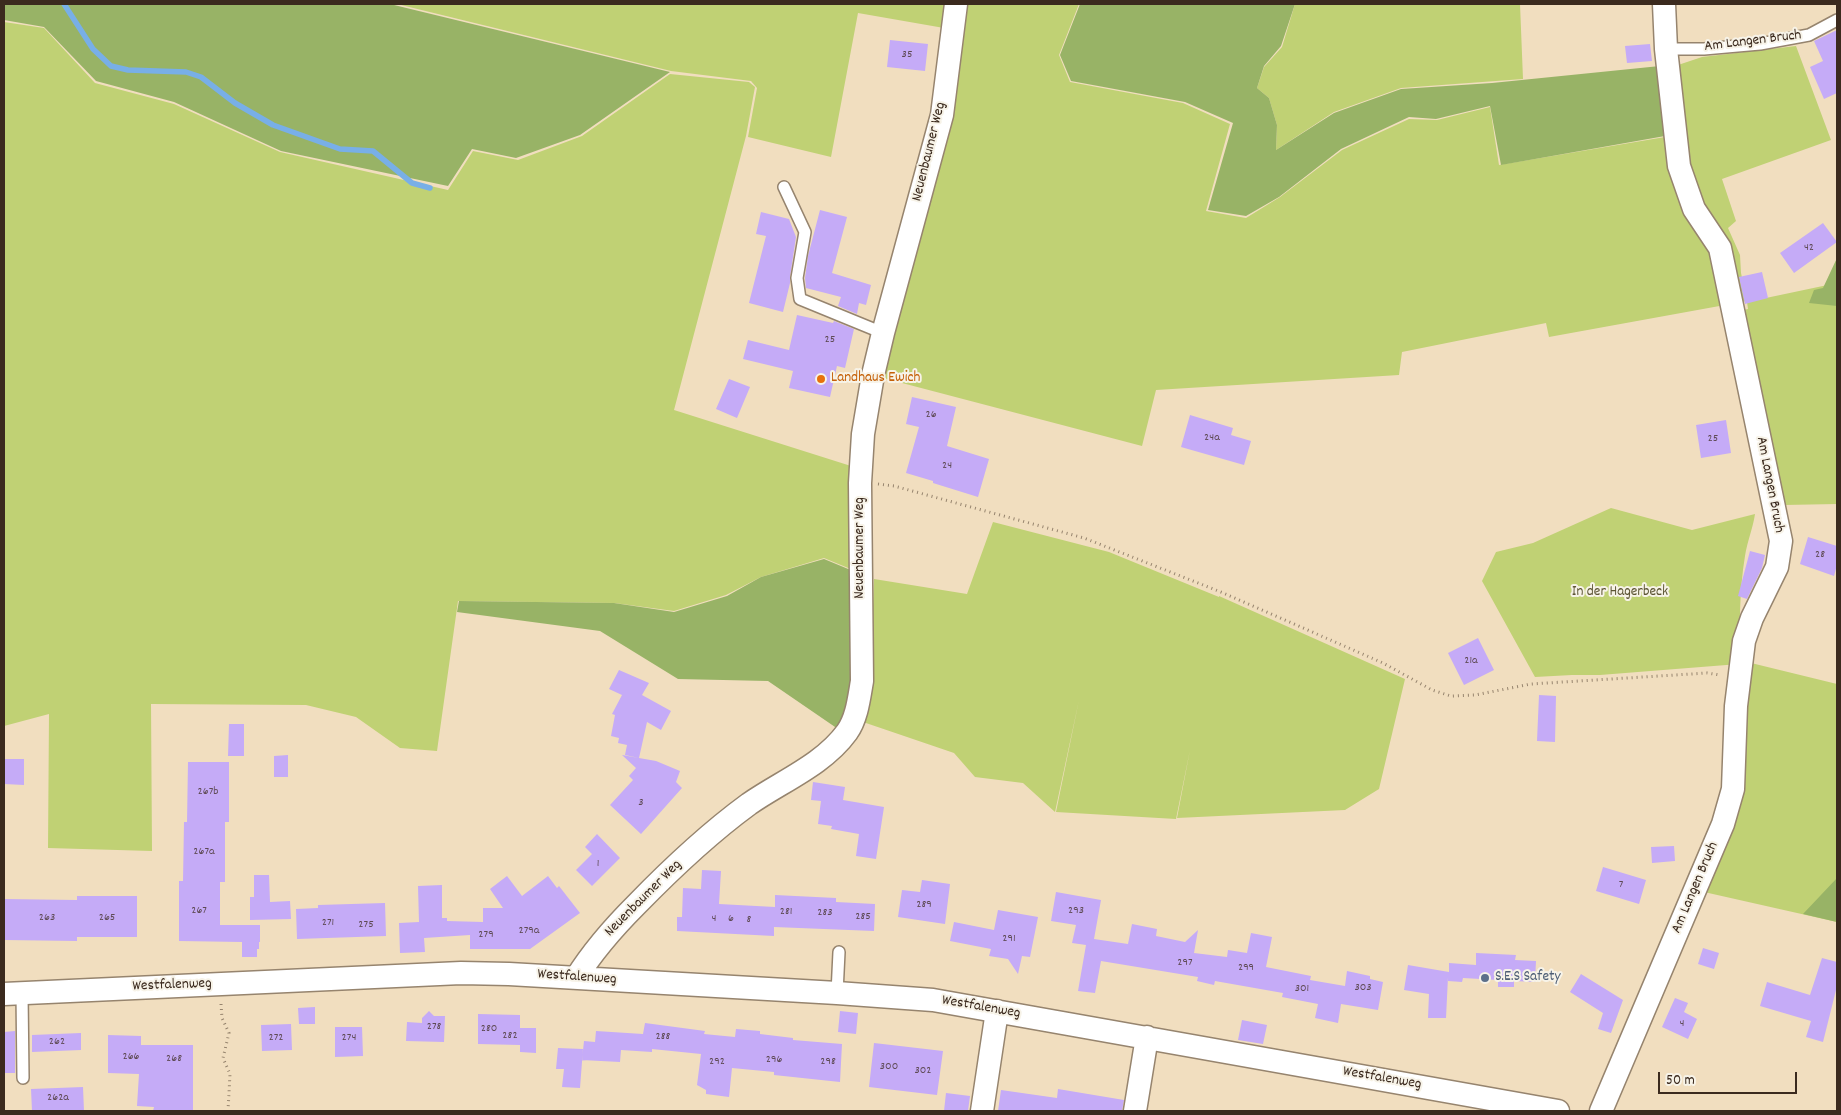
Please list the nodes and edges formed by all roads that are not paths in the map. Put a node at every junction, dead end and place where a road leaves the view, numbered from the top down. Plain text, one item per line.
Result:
1 (956, 4) edge
2 (1664, 4) edge
3 (1837, 20) edge
4 (1666, 49) junction
5 (784, 187) dead end
6 (882, 333) junction
7 (839, 952) dead end
8 (576, 978) junction
9 (837, 992) junction
10 (13, 993) edge
11 (997, 1011) junction
12 (1147, 1037) junction
13 (23, 1078) dead end
14 (982, 1111) edge
15 (1135, 1111) edge
16 (1558, 1111) edge
17 (1601, 1111) edge

1 - 6 street, Neuenbaumer Weg
2 - 4 street, Am Langen Bruch
3 - 4 lane, Am Langen Bruch
4 - 17 street, Am Langen Bruch
5 - 6 lane
6 - 8 street, Neuenbaumer Weg
7 - 9 lane
8 - 9 street, Westfalenweg
8 - 10 street, Westfalenweg
9 - 11 street, Westfalenweg
10 - 13 lane
11 - 12 street, Westfalenweg
11 - 14 street
12 - 15 street
12 - 16 street, Westfalenweg

